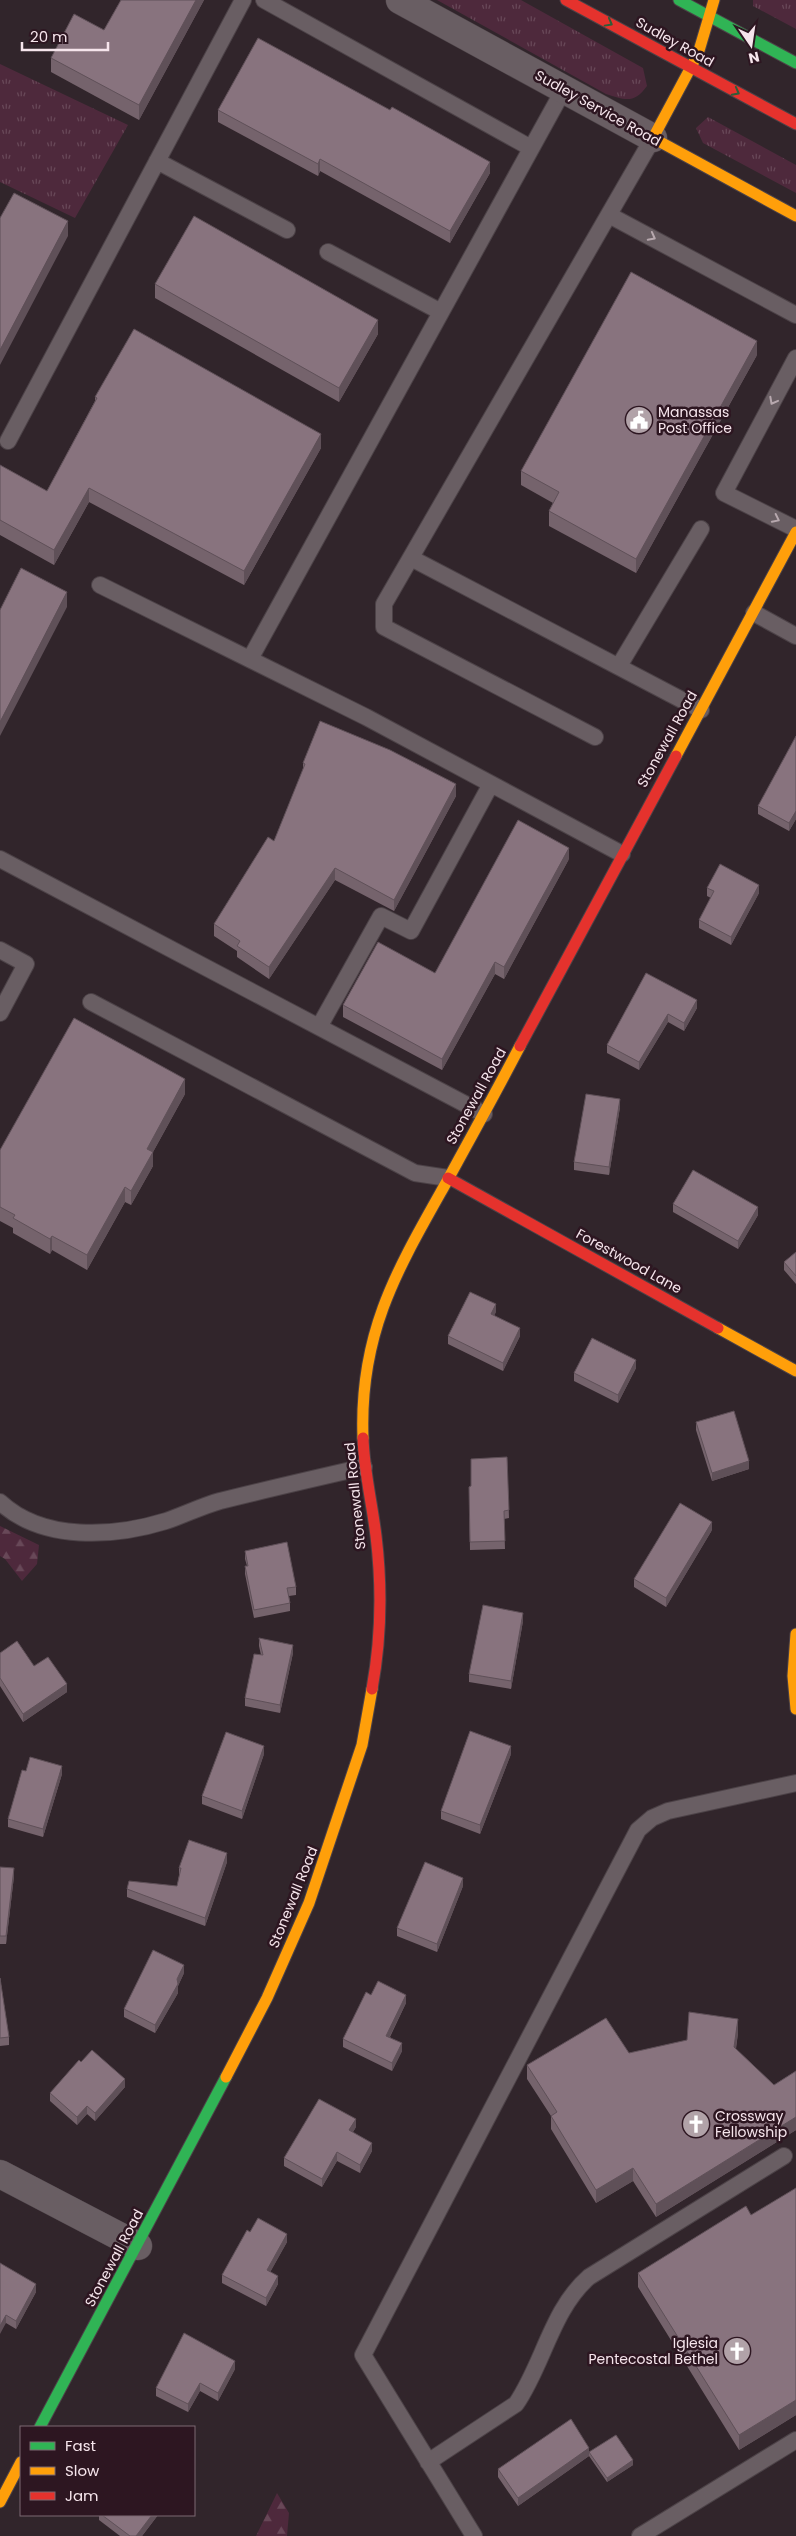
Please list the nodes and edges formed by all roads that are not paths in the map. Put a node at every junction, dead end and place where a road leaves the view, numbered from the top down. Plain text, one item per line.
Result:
1 (243, 0) edge
2 (264, 0) edge
3 (400, 0) edge
4 (566, 0) edge
5 (679, 0) edge
6 (714, 0) edge
7 (712, 18) junction
8 (796, 63) edge
9 (693, 69) junction
10 (564, 89) junction
11 (796, 124) edge
12 (653, 138) junction
13 (531, 148) junction
14 (157, 161) junction
15 (609, 214) junction
16 (796, 216) edge
17 (287, 230) dead end
18 (328, 252) dead end
19 (441, 312) junction
20 (796, 315) edge
21 (796, 358) edge
22 (8, 441) dead end
23 (701, 529) dead end
24 (796, 530) edge
25 (411, 558) junction
26 (100, 585) dead end
27 (754, 613) junction
28 (796, 636) edge
29 (250, 659) junction
30 (619, 666) junction
31 (701, 710) junction
32 (595, 737) dead end
33 (491, 784) junction
34 (622, 854) junction
35 (0, 859) edge
36 (0, 950) edge
37 (91, 1002) dead end
38 (0, 1013) edge
39 (319, 1027) junction
40 (484, 1114) junction
41 (448, 1178) junction
42 (796, 1371) edge
43 (364, 1467) junction
44 (0, 1502) edge
45 (796, 1634) edge
46 (796, 1709) edge
47 (796, 1783) edge
48 (784, 2156) dead end
49 (0, 2174) edge
50 (138, 2246) junction
51 (41, 2426) edge
52 (796, 2440) edge
53 (428, 2462) junction
54 (20, 2464) edge
55 (0, 2502) edge
56 (474, 2536) edge
57 (640, 2536) edge

1 - 14 lane
2 - 13 lane
3 - 10 street, Sudley Service Road
4 -> 9 street, Sudley Road
5 - 7 street
6 - 7 street
7 - 8 street
7 - 9 street
9 -> 11 street, Sudley Road
9 - 12 street
10 - 12 street, Sudley Service Road
10 - 13 lane
12 - 15 lane
12 - 16 street, Sudley Service Road
13 - 19 lane
14 - 17 lane
14 - 22 lane
15 -> 20 lane
15 - 25 lane
18 - 19 lane
19 - 29 lane
21 -> 24 lane
23 - 30 lane
24 - 27 street, Stonewall Road
25 - 30 lane
25 - 32 lane
26 - 29 lane
27 - 28 lane
27 - 31 street, Stonewall Road
29 - 33 lane
30 - 31 lane
31 - 34 street, Stonewall Road
33 - 34 lane
33 - 39 lane
34 - 40 street, Stonewall Road
35 - 39 lane
36 - 38 lane
37 - 41 lane
39 - 40 lane
40 - 41 street, Stonewall Road
41 - 42 street, Forestwood Lane
41 - 43 street, Stonewall Road
43 - 44 lane
43 - 50 street, Stonewall Road
45 - 46 street
47 - 53 lane
48 - 53 lane
49 - 50 street
50 - 51 street, Stonewall Road
52 - 57 lane
53 - 56 lane
54 - 55 street

